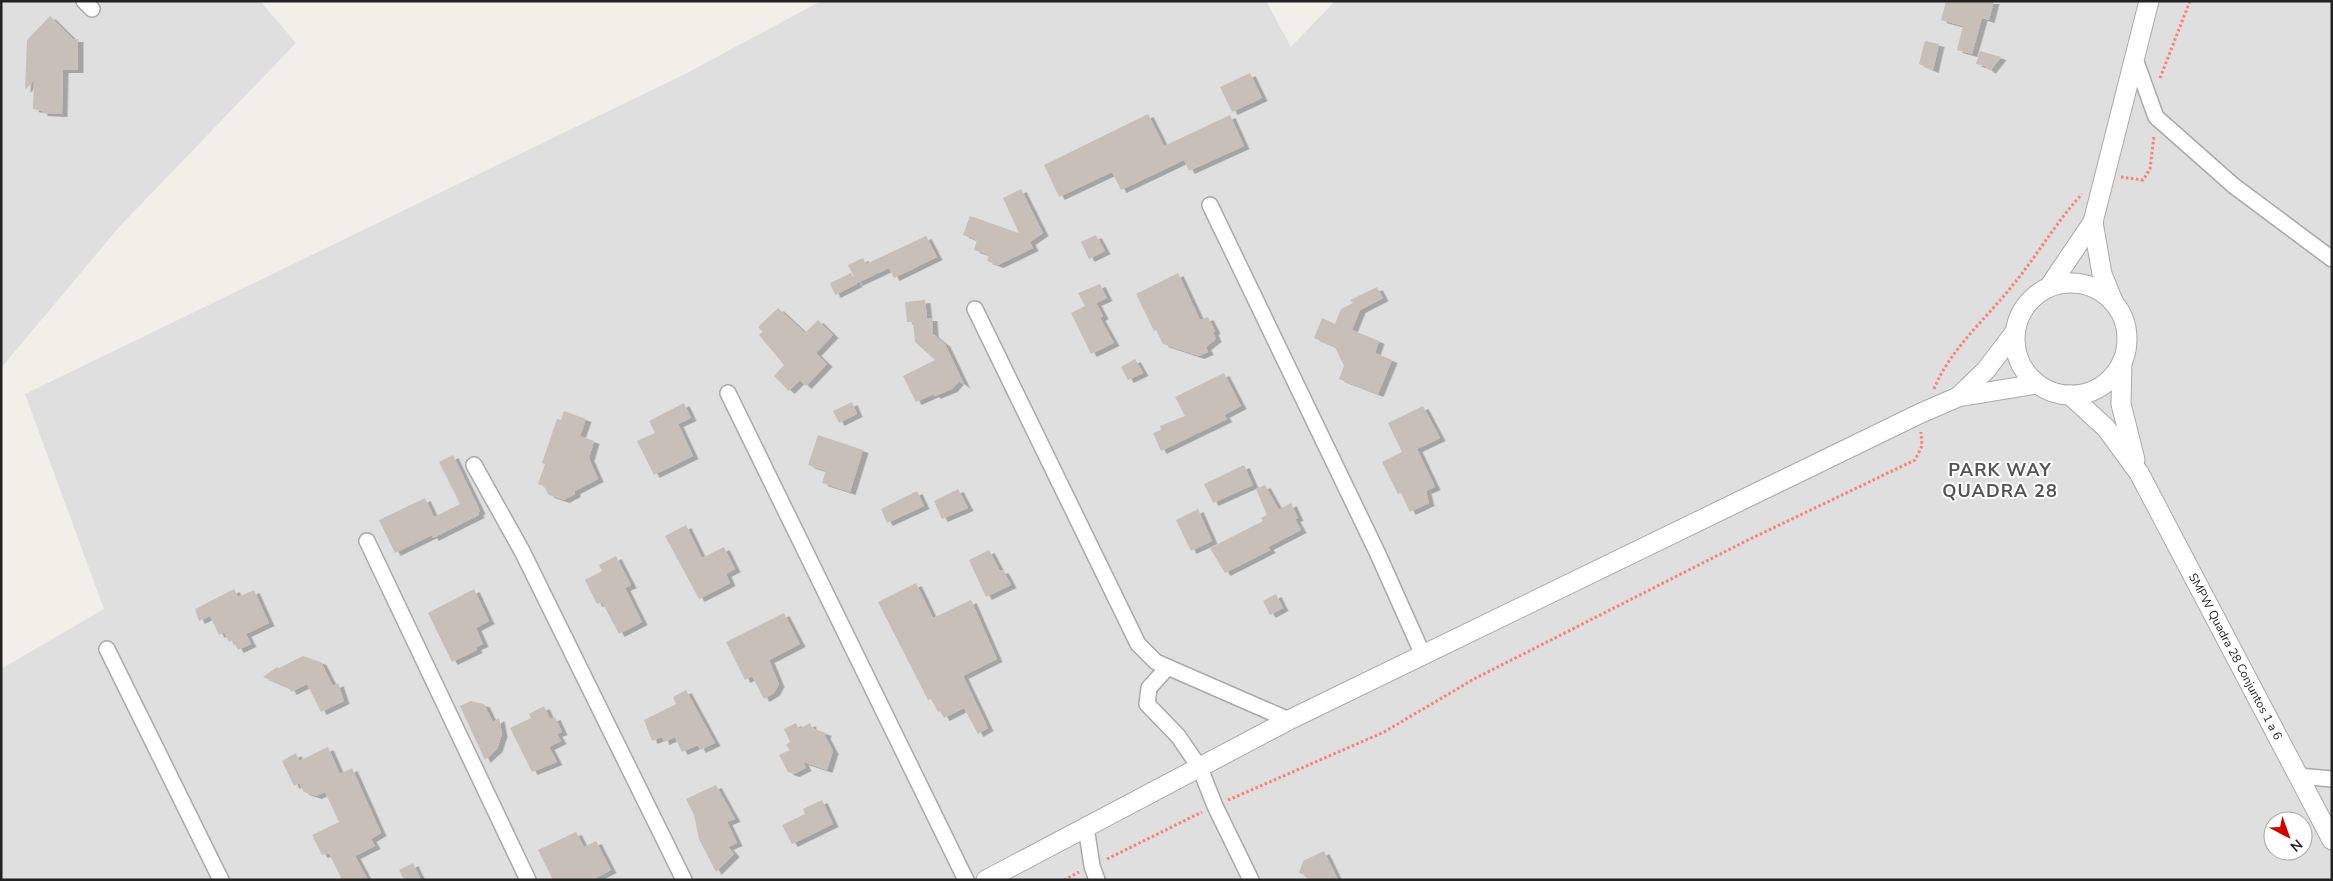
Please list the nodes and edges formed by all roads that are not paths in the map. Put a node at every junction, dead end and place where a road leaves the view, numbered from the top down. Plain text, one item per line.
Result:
1 (2149, 1) edge
2 (2134, 59) junction
3 (1210, 205) dead end
4 (2093, 222) junction
5 (2332, 259) edge
6 (2049, 287) junction
7 (2113, 301) junction
8 (976, 309) dead end
9 (2015, 332) junction
10 (2122, 362) junction
11 (2036, 384) junction
12 (728, 393) dead end
13 (2070, 395) junction
14 (1958, 397) junction
15 (474, 465) dead end
16 (2139, 473) junction
17 (367, 541) dead end
18 (107, 649) dead end
19 (1423, 655) junction
20 (1167, 668) junction
21 (1289, 720) junction
22 (1200, 768) junction
23 (2298, 776) junction
24 (2332, 779) edge
25 (1086, 827) junction
26 (2332, 840) edge
27 (221, 880) edge
28 (528, 880) edge
29 (684, 880) edge
30 (966, 880) edge
31 (986, 880) edge
32 (1097, 880) edge
33 (1252, 880) edge

1 - 2 street
2 - 4 street
2 - 5 street
3 - 19 street
4 - 6 street
4 - 7 street
6 - 7 street
6 - 9 street
7 - 10 street
8 - 20 street
9 - 11 street
9 - 14 street
10 - 13 street
10 - 16 street, SMPW Quadra 28 Conjuntos 1 a 6
11 - 13 street
11 - 14 street
12 - 30 street
13 - 16 street, SMPW Quadra 28 Conjuntos 1 a 6
14 - 19 street
15 - 29 street
16 - 23 street, SMPW Quadra 28 Conjuntos 1 a 6
17 - 28 street
18 - 27 street
19 - 21 street
20 - 21 street
20 - 22 street
21 - 22 street
22 - 25 street
22 - 33 street
23 - 24 street
23 - 26 street, SMPW Quadra 28 Conjuntos 1 a 6
25 - 31 street
25 - 32 street

